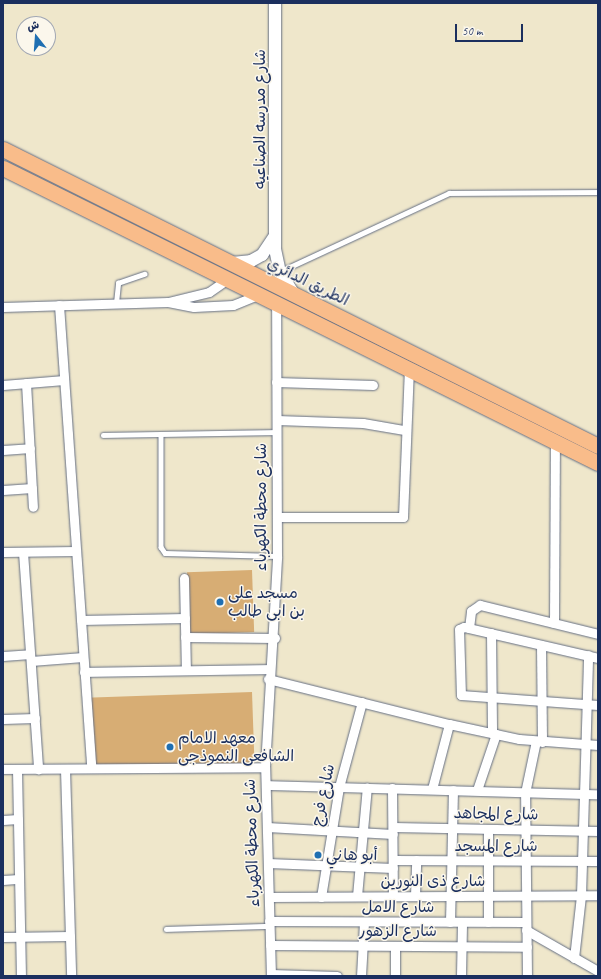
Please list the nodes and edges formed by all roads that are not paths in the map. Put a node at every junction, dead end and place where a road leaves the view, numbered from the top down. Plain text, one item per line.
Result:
1 (275, 3) edge
2 (3, 149) edge
3 (3, 168) edge
4 (598, 192) edge
5 (276, 235) junction
6 (226, 263) junction
7 (280, 272) junction
8 (144, 274) dead end
9 (226, 280) junction
10 (260, 294) junction
11 (294, 294) junction
12 (276, 301) junction
13 (168, 302) junction
14 (116, 303) junction
15 (59, 305) junction
16 (3, 306) edge
17 (409, 370) junction
18 (64, 380) junction
19 (276, 382) junction
20 (26, 383) junction
21 (3, 385) edge
22 (373, 385) dead end
23 (510, 402) junction
24 (502, 417) junction
25 (277, 420) junction
26 (404, 430) junction
27 (277, 432) junction
28 (161, 434) junction
29 (103, 435) dead end
30 (555, 443) junction
31 (598, 446) edge
32 (30, 448) junction
33 (3, 450) edge
34 (598, 463) edge
35 (32, 488) junction
36 (3, 490) edge
37 (34, 508) dead end
38 (277, 518) junction
39 (76, 551) junction
40 (3, 552) edge
41 (23, 552) junction
42 (277, 556) junction
43 (184, 578) dead end
44 (185, 618) junction
45 (81, 620) junction
46 (554, 623) junction
47 (469, 628) junction
48 (491, 633) junction
49 (598, 634) edge
50 (185, 637) junction
51 (275, 638) junction
52 (541, 645) junction
53 (3, 656) edge
54 (588, 656) junction
55 (83, 657) junction
56 (30, 658) junction
57 (598, 658) edge
58 (269, 669) junction
59 (186, 670) junction
60 (84, 672) junction
61 (268, 679) junction
62 (491, 698) junction
63 (541, 701) junction
64 (362, 702) junction
65 (587, 704) junction
66 (598, 705) edge
67 (34, 718) junction
68 (3, 719) edge
69 (449, 724) junction
70 (494, 733) junction
71 (539, 741) junction
72 (586, 745) junction
73 (598, 745) edge
74 (265, 767) junction
75 (65, 768) junction
76 (91, 768) junction
77 (3, 769) edge
78 (17, 769) junction
79 (38, 769) junction
80 (266, 785) junction
81 (339, 787) junction
82 (367, 787) junction
83 (392, 788) junction
84 (432, 789) junction
85 (453, 790) junction
86 (477, 790) junction
87 (525, 793) junction
88 (583, 793) junction
89 (598, 794) edge
90 (18, 819) junction
91 (3, 820) edge
92 (267, 827) junction
93 (452, 828) junction
94 (488, 829) junction
95 (331, 830) junction
96 (524, 830) junction
97 (583, 830) junction
98 (598, 830) edge
99 (393, 831) junction
100 (363, 832) junction
101 (416, 860) junction
102 (451, 861) junction
103 (488, 861) junction
104 (524, 861) junction
105 (582, 861) junction
106 (598, 861) edge
107 (268, 863) junction
108 (393, 864) junction
109 (326, 865) junction
110 (360, 866) junction
111 (19, 879) junction
112 (3, 880) edge
113 (357, 896) junction
114 (393, 896) junction
115 (415, 896) junction
116 (451, 896) junction
117 (488, 896) junction
118 (525, 896) junction
119 (581, 896) junction
120 (598, 896) edge
121 (269, 897) junction
122 (320, 897) junction
123 (364, 922) junction
124 (450, 922) junction
125 (462, 922) junction
126 (488, 922) junction
127 (270, 924) junction
128 (526, 926) junction
129 (166, 929) dead end
130 (70, 936) junction
131 (3, 937) edge
132 (20, 937) junction
133 (270, 945) junction
134 (362, 946) junction
135 (395, 946) junction
136 (461, 947) junction
137 (526, 948) junction
138 (574, 958) junction
139 (598, 971) edge
140 (271, 975) edge
141 (21, 976) edge
142 (71, 976) edge
143 (337, 976) edge
144 (361, 976) edge
145 (395, 976) edge
146 (461, 976) edge
147 (527, 976) edge

1 - 5 street, شارع مدرسه الصناعيه
2 - 6 highway, الطريق الدائري
3 - 9 highway, الطريق الدائري
4 - 7 lane
5 - 6 street
5 - 7 street, شارع مدرسه الصناعيه
6 - 11 highway, الطريق الدائري
7 - 11 street, شارع مدرسه الصناعيه
8 - 14 lane
9 - 10 highway, الطريق الدائري
9 - 13 street
10 - 12 highway, الطريق الدائري
10 - 13 street
11 - 23 highway, الطريق الدائري
12 - 17 highway, الطريق الدائري
12 - 19 street, شارع محطة الكهرباء
13 - 14 street
14 - 15 street
15 - 16 street
15 - 18 street
17 - 24 highway, الطريق الدائري
17 - 26 street
18 - 20 street
18 - 39 street
19 - 22 street
19 - 25 street, شارع محطة الكهرباء
20 - 21 street
20 - 32 street
23 - 24 highway
23 - 31 highway, الطريق الدائري
24 - 30 highway, الطريق الدائري
25 - 26 street
25 - 27 street, شارع محطة الكهرباء
26 - 38 street
27 - 28 lane
27 - 38 street, شارع محطة الكهرباء
28 - 29 lane
28 - 42 lane
30 - 34 highway, الطريق الدائري
30 - 46 street
32 - 33 street
32 - 35 street
35 - 36 street
35 - 37 street
38 - 42 street, شارع محطة الكهرباء
39 - 41 street
39 - 45 street
40 - 41 street
41 - 56 street
42 - 51 street, شارع محطة الكهرباء
43 - 44 street
44 - 45 street
44 - 50 street
45 - 55 street
46 - 47 street
46 - 49 street
47 - 48 street
47 - 62 street
48 - 52 street
48 - 62 street
50 - 51 street
50 - 59 street
51 - 58 street, شارع محطة الكهرباء
52 - 54 street
52 - 63 street
53 - 56 street
54 - 57 street
54 - 65 street
55 - 56 street
55 - 60 street
56 - 67 street
58 - 59 street
58 - 61 street, شارع محطة الكهرباء
59 - 60 street
60 - 76 street
61 - 64 street
61 - 74 street, شارع محطة الكهرباء
62 - 63 street
62 - 70 street
63 - 65 street
63 - 71 street
64 - 69 street
64 - 81 street, شارع فرج
65 - 66 street
65 - 72 street
67 - 68 street
67 - 79 street
69 - 70 street
69 - 84 street
70 - 71 street
70 - 86 street
71 - 72 street
71 - 87 street
72 - 73 street
72 - 88 street
74 - 76 street
74 - 80 street, شارع محطة الكهرباء
75 - 76 street
75 - 79 street
75 - 130 street
77 - 78 street
78 - 79 street
78 - 90 street
80 - 81 street
80 - 92 street, شارع محطة الكهرباء
81 - 82 street
81 - 95 street, شارع فرج
82 - 83 street
82 - 100 street
83 - 84 street
83 - 99 street
84 - 85 street
85 - 86 street
85 - 93 street
86 - 87 street
87 - 88 street
87 - 96 street
88 - 89 street
88 - 97 street
90 - 91 street
90 - 111 street
92 - 95 street, شارع المجاهد
92 - 107 street, شارع محطة الكهرباء
93 - 94 street, شارع المجاهد
93 - 99 street, شارع المجاهد
93 - 102 street
94 - 96 street, شارع المجاهد
94 - 103 street
95 - 100 street, شارع المجاهد
95 - 109 street, شارع فرج
96 - 97 street, شارع المجاهد
96 - 104 street
97 - 98 street, شارع المجاهد
97 - 105 street
99 - 100 street, شارع المجاهد
99 - 108 street
100 - 110 street
101 - 102 street, شارع المسجد
101 - 108 street, شارع المسجد
101 - 115 street
102 - 103 street, شارع المسجد
102 - 116 street
103 - 104 street, شارع المسجد
103 - 117 street
104 - 105 street, شارع المسجد
104 - 118 street
105 - 106 street, شارع المسجد
105 - 119 street
107 - 109 street, شارع المسجد
107 - 121 street, شارع محطة الكهرباء
108 - 110 street, شارع المسجد
108 - 114 street
109 - 110 street, شارع المسجد
109 - 122 street, شارع فرج
110 - 113 street
111 - 112 street
111 - 132 street
113 - 114 street, شارع ذى النورين
113 - 122 street, شارع ذى النورين
114 - 115 street, شارع ذى النورين
115 - 116 street, شارع ذى النورين
116 - 117 street, شارع ذى النورين
116 - 124 street
117 - 118 street, شارع ذى النورين
117 - 126 street
118 - 119 street, شارع ذى النورين
118 - 128 street
119 - 120 street, شارع ذى النورين
119 - 138 street
121 - 122 street, شارع ذى النورين
121 - 127 street, شارع محطة الكهرباء
123 - 124 street, شارع الامل
123 - 127 street, شارع الامل
123 - 134 street
124 - 125 street, شارع الامل
125 - 126 street, شارع الامل
125 - 136 street
126 - 128 street, شارع الامل
127 - 129 lane
127 - 133 street, شارع محطة الكهرباء
128 - 137 street
128 - 138 street
130 - 132 street
130 - 142 street
131 - 132 street
132 - 141 street
133 - 134 street, شارع الزهور
133 - 140 street, شارع محطة الكهرباء
134 - 135 street, شارع الزهور
134 - 144 street
135 - 136 street, شارع الزهور
135 - 145 street
136 - 137 street, شارع الزهور
136 - 146 street
137 - 147 street
138 - 139 street
140 - 143 street

